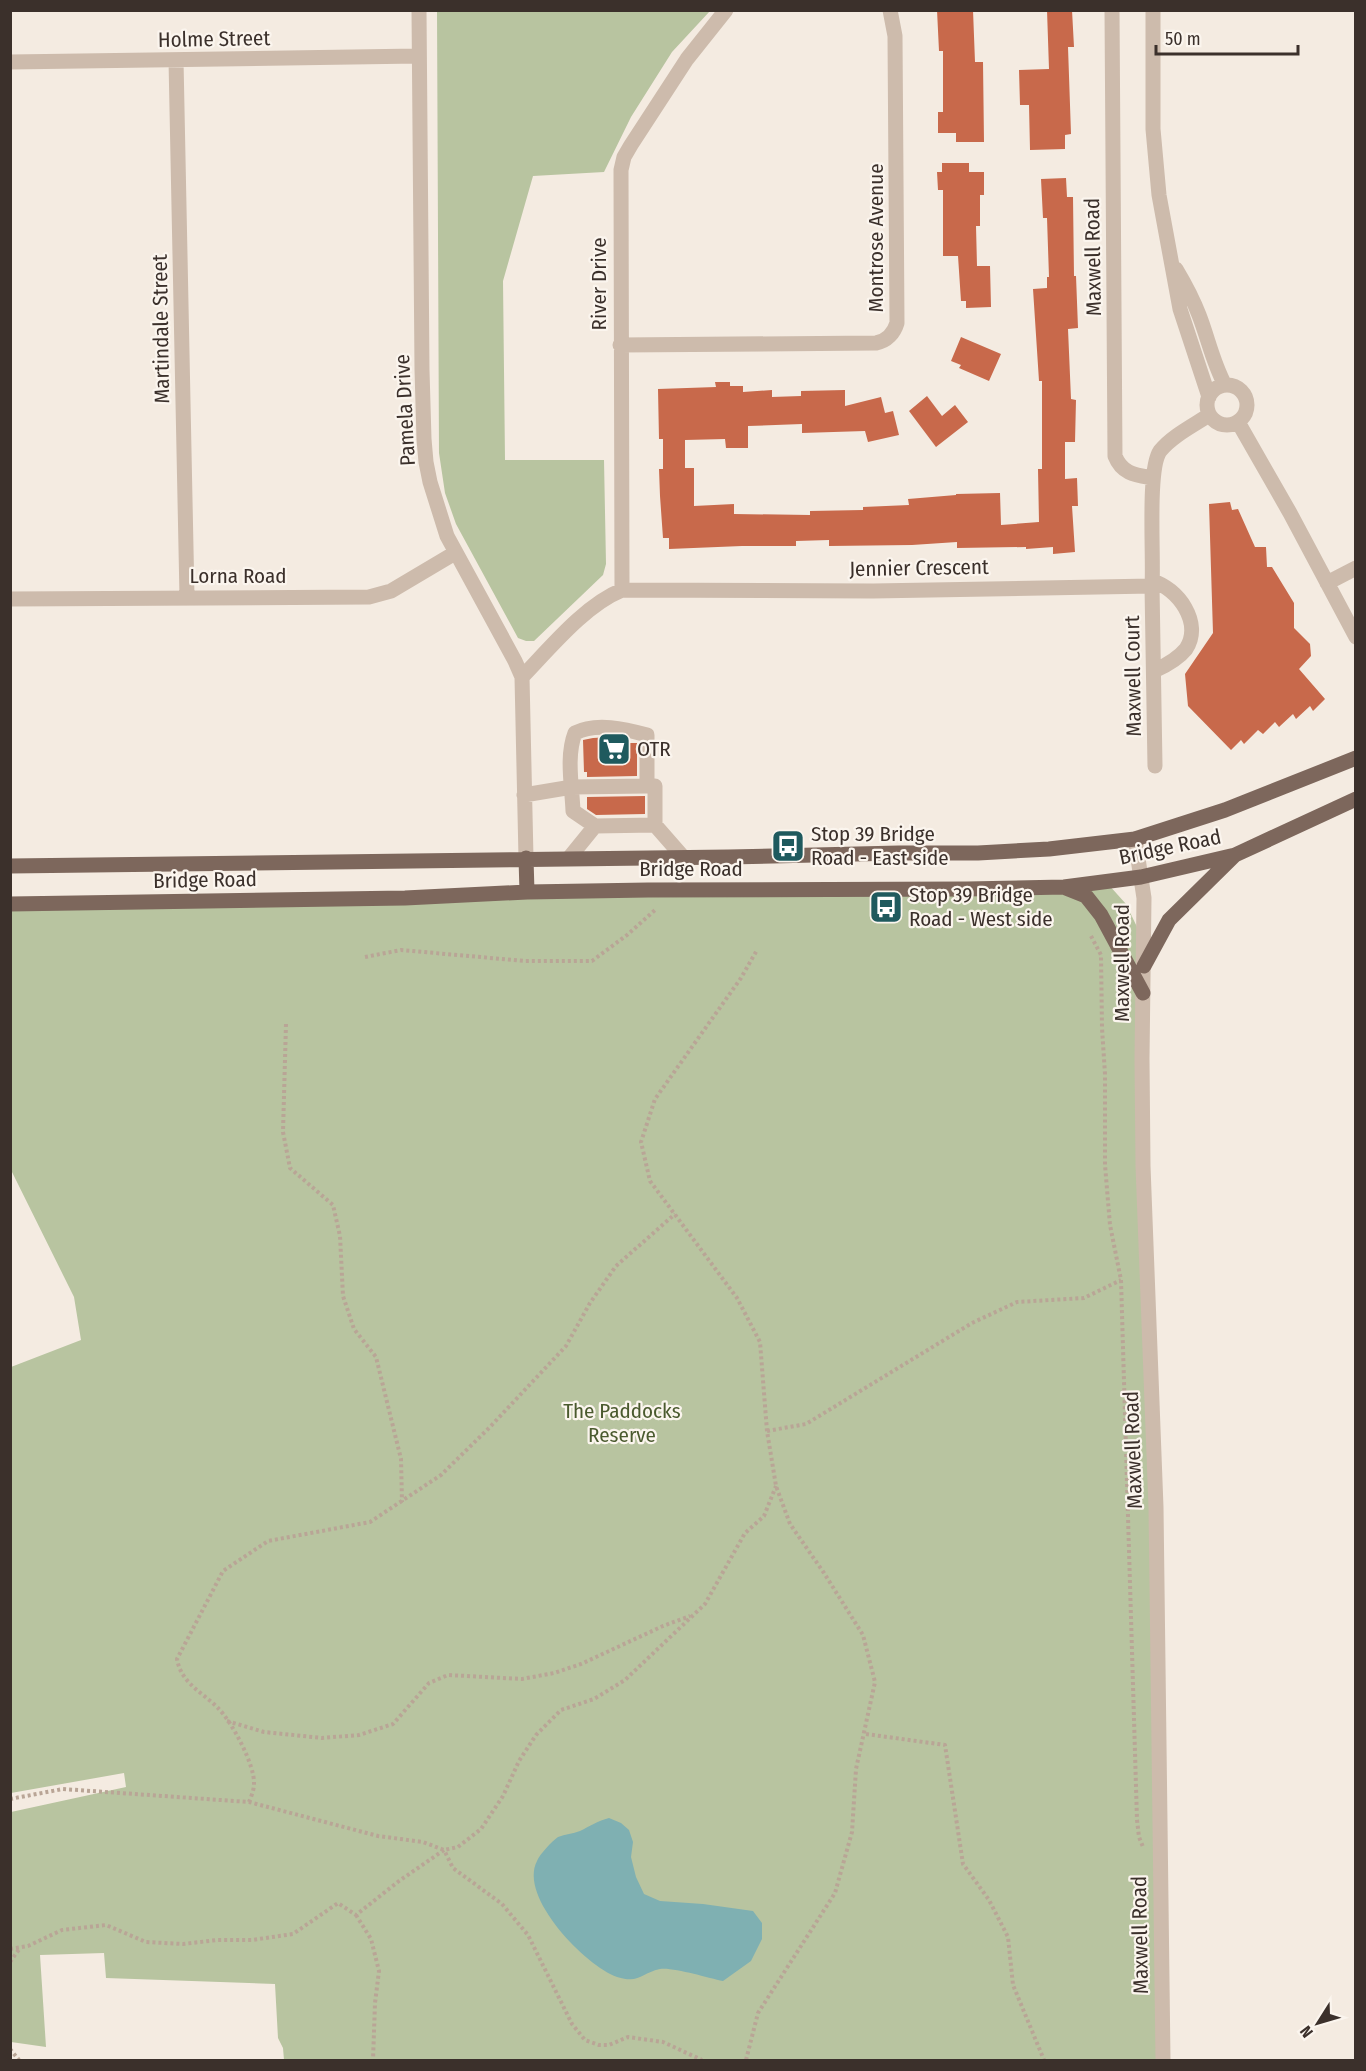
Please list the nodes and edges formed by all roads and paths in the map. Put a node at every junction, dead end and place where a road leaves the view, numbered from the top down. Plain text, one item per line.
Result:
1 (419, 10) edge
2 (726, 10) edge
3 (890, 10) edge
4 (1112, 10) edge
5 (1153, 10) edge
6 (418, 56) junction
7 (176, 60) junction
8 (10, 62) edge
9 (1172, 261) junction
10 (620, 345) junction
11 (1225, 385) junction
12 (1209, 397) junction
13 (1209, 415) junction
14 (1238, 422) junction
15 (1153, 478) junction
16 (455, 553) junction
17 (1356, 568) edge
18 (1327, 583) junction
19 (1152, 584) junction
20 (622, 590) junction
21 (187, 597) junction
22 (10, 599) edge
23 (1356, 637) edge
24 (1154, 671) junction
25 (522, 677) junction
26 (1356, 758) edge
27 (1155, 766) dead end
28 (647, 786) junction
29 (572, 787) junction
30 (524, 795) junction
31 (1356, 799) edge
32 (655, 825) junction
33 (596, 826) junction
34 (1135, 839) junction
35 (1234, 855) junction
36 (683, 857) junction
37 (526, 858) junction
38 (569, 858) junction
39 (10, 866) edge
40 (1141, 877) junction
41 (1064, 887) junction
42 (527, 892) junction
43 (10, 904) edge
44 (655, 910) dead end
45 (1087, 927) dead end
46 (757, 950) dead end
47 (365, 957) dead end
48 (1144, 966) junction
49 (1143, 993) junction
50 (286, 1024) dead end
51 (675, 1214) junction
52 (1121, 1280) junction
53 (767, 1431) junction
54 (776, 1486) junction
55 (402, 1502) junction
56 (694, 1614) junction
57 (227, 1721) junction
58 (865, 1734) junction
59 (10, 1799) edge
60 (249, 1803) junction
61 (444, 1850) junction
62 (1145, 1851) dead end
63 (356, 1916) junction
64 (21, 1947) junction
65 (10, 1949) edge
66 (10, 1962) edge
67 (10, 2049) edge
68 (19, 2061) edge
69 (373, 2061) edge
70 (702, 2061) edge
71 (746, 2061) edge
72 (1044, 2061) edge
73 (1163, 2061) edge

1 - 6 street, Pamela Drive
2 - 10 street, River Drive
3 - 10 street, Montrose Avenue
4 - 15 street, Maxwell Road
5 - 9 street
6 - 7 street, Holme Street
6 - 16 street, Pamela Drive
7 - 8 street, Holme Street
7 - 21 street, Martindale Street
9 - 11 street
9 - 12 street
10 - 20 street, River Drive
11 - 12 street
11 - 14 street
12 - 13 street
13 - 14 street
13 - 15 street
14 - 18 street
15 - 19 street
16 - 21 street, Lorna Road
16 - 25 street, Pamela Drive
17 - 18 street
18 - 23 street
19 - 20 street, Jennier Crescent
19 - 24 street, Maxwell Court
19 - 24 street
20 - 25 street
21 - 22 street, Lorna Road
24 - 27 street, Maxwell Court
25 - 30 street, Pamela Drive
26 - 34 main road, Bridge Road
28 - 29 street
28 - 29 street
28 - 32 street
29 - 30 street
29 - 33 street
30 - 37 street, Pamela Drive
31 - 35 main road, Bridge Road
32 - 33 street
32 - 36 street
33 - 38 street
34 - 36 main road, Bridge Road
34 - 40 street, Maxwell Road
35 - 40 main road, Bridge Road
35 - 48 main road
36 - 38 main road, Bridge Road
37 - 38 main road, Bridge Road
37 - 39 main road, Bridge Road
37 - 42 main road
40 - 41 main road, Bridge Road
40 - 48 street, Maxwell Road
41 - 42 main road, Bridge Road
41 - 49 main road
42 - 43 main road, Bridge Road
44 - 47 path
45 - 52 path
46 - 51 path
48 - 49 street, Maxwell Road
49 - 73 street, Maxwell Road
50 - 55 path
51 - 53 path
51 - 55 path
52 - 53 path
52 - 62 path
53 - 54 path
54 - 56 path
54 - 58 path
55 - 57 path
56 - 57 path
56 - 61 path
57 - 60 path
58 - 71 path
58 - 72 path
59 - 60 path
60 - 61 path
61 - 63 path
61 - 70 path
63 - 64 path
63 - 69 path
64 - 65 path
64 - 66 path
67 - 68 path

